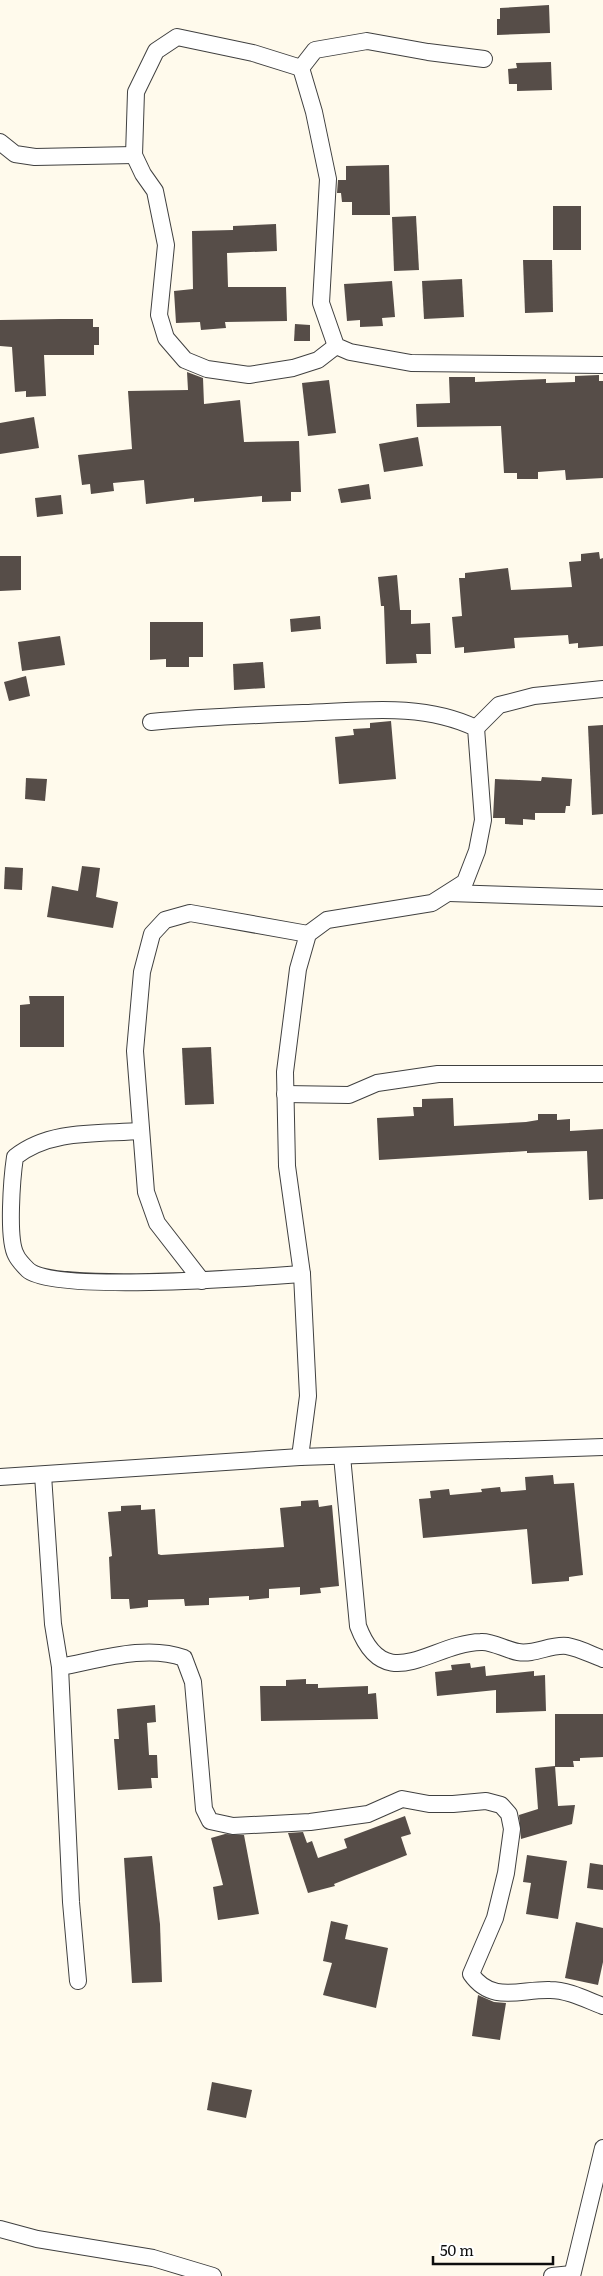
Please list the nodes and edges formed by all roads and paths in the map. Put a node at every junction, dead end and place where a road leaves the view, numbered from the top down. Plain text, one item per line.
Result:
1 (484, 59) dead end
2 (301, 68) junction
3 (0, 142) edge
4 (134, 155) junction
5 (336, 346) junction
6 (603, 365) edge
7 (603, 689) edge
8 (151, 722) dead end
9 (476, 728) junction
10 (449, 893) junction
11 (603, 898) edge
12 (308, 934) junction
13 (603, 1074) edge
14 (286, 1094) junction
15 (141, 1131) junction
16 (302, 1274) junction
17 (202, 1281) junction
18 (603, 1447) edge
19 (342, 1456) junction
20 (300, 1457) junction
21 (43, 1474) junction
22 (0, 1477) edge
23 (603, 1659) edge
24 (60, 1667) junction
25 (78, 1981) dead end
26 (603, 2006) edge
27 (603, 2148) edge
28 (0, 2230) edge
29 (572, 2275) edge
30 (213, 2276) edge
31 (552, 2276) edge

1 - 2 street
2 - 4 street
2 - 5 street
3 - 4 street
4 - 5 street
5 - 6 street
7 - 9 street
8 - 9 street
9 - 10 street
10 - 11 street
10 - 12 street
12 - 14 street
12 - 15 street
13 - 14 street
14 - 16 street
15 - 17 street
15 - 17 street
16 - 17 street
16 - 20 street
18 - 19 street
19 - 20 street
19 - 23 street
20 - 21 street
21 - 22 street
21 - 24 street
24 - 25 street
24 - 26 street
27 - 29 street
28 - 30 street
29 - 31 street

